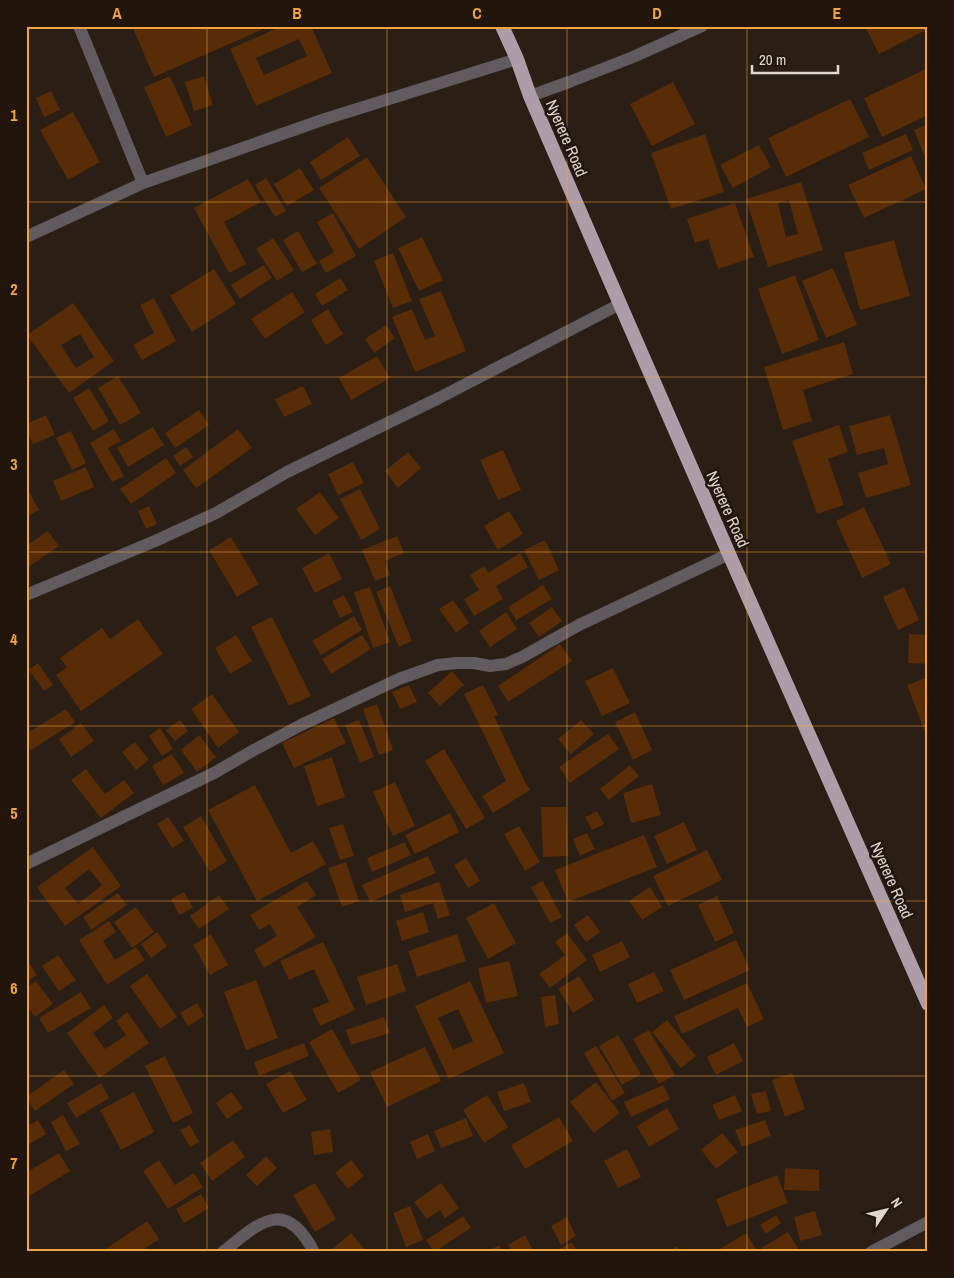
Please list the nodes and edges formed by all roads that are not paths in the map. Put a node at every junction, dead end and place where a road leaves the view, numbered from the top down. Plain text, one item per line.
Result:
1 (79, 26) edge
2 (502, 26) edge
3 (702, 26) edge
4 (517, 59) junction
5 (530, 96) junction
6 (142, 182) junction
7 (26, 237) edge
8 (620, 304) junction
9 (729, 554) junction
10 (26, 595) edge
11 (26, 864) edge
12 (928, 1004) edge
13 (928, 1222) edge
14 (223, 1252) edge
15 (314, 1252) edge
16 (871, 1252) edge

1 - 6 street
2 - 4 highway, Nyerere Road
3 - 5 street
4 - 5 highway, Nyerere Road
4 - 6 street
5 - 8 highway, Nyerere Road
6 - 7 street
8 - 9 highway, Nyerere Road
8 - 10 street
9 - 11 street
9 - 12 highway, Nyerere Road
13 - 16 street
14 - 15 street

